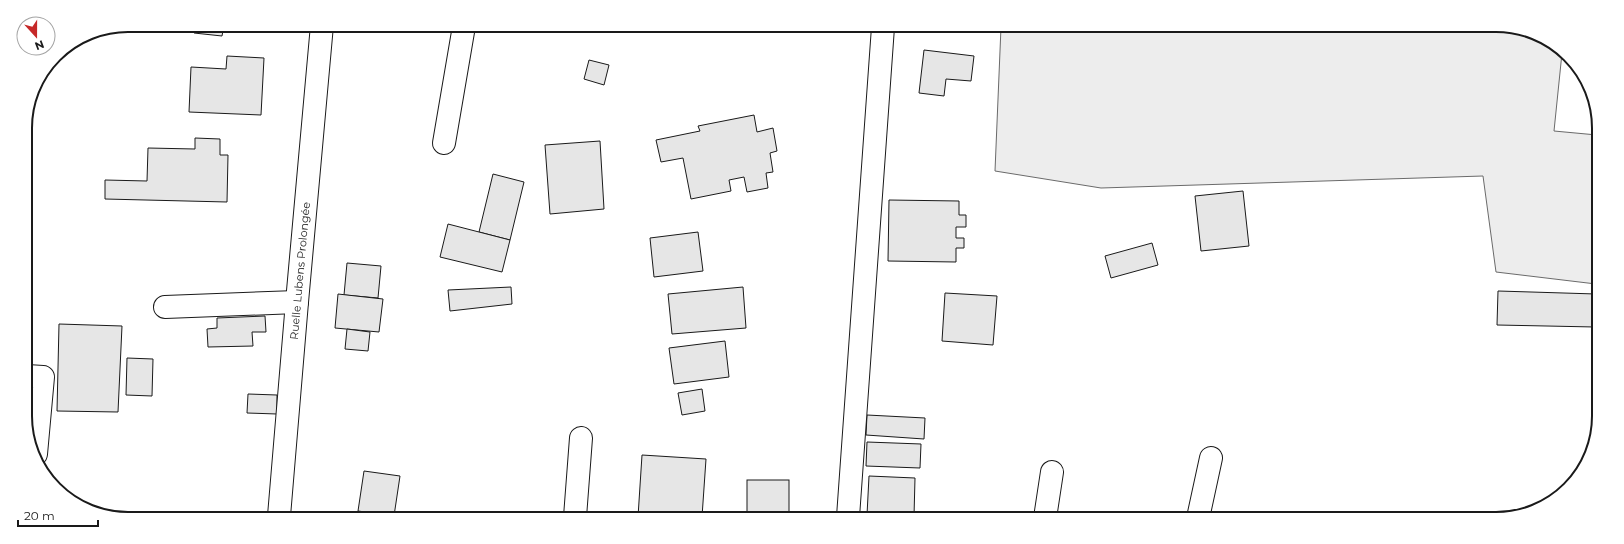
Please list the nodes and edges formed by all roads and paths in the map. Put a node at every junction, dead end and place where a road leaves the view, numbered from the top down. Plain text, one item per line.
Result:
1 (321, 32) edge
2 (463, 32) edge
3 (883, 32) edge
4 (444, 143) dead end
5 (297, 302) junction
6 (165, 307) dead end
7 (35, 377) edge
8 (581, 438) dead end
9 (36, 442) edge
10 (1211, 458) dead end
11 (1052, 472) dead end
12 (279, 512) edge
13 (575, 512) edge
14 (848, 512) edge
15 (1046, 512) edge
16 (1199, 512) edge

1 - 5 street, Ruelle Lubens Prolongée
2 - 4 street
3 - 14 street
5 - 6 street
5 - 12 street, Ruelle Lubens Prolongée
7 - 9 street
8 - 13 street
10 - 16 street
11 - 15 street

